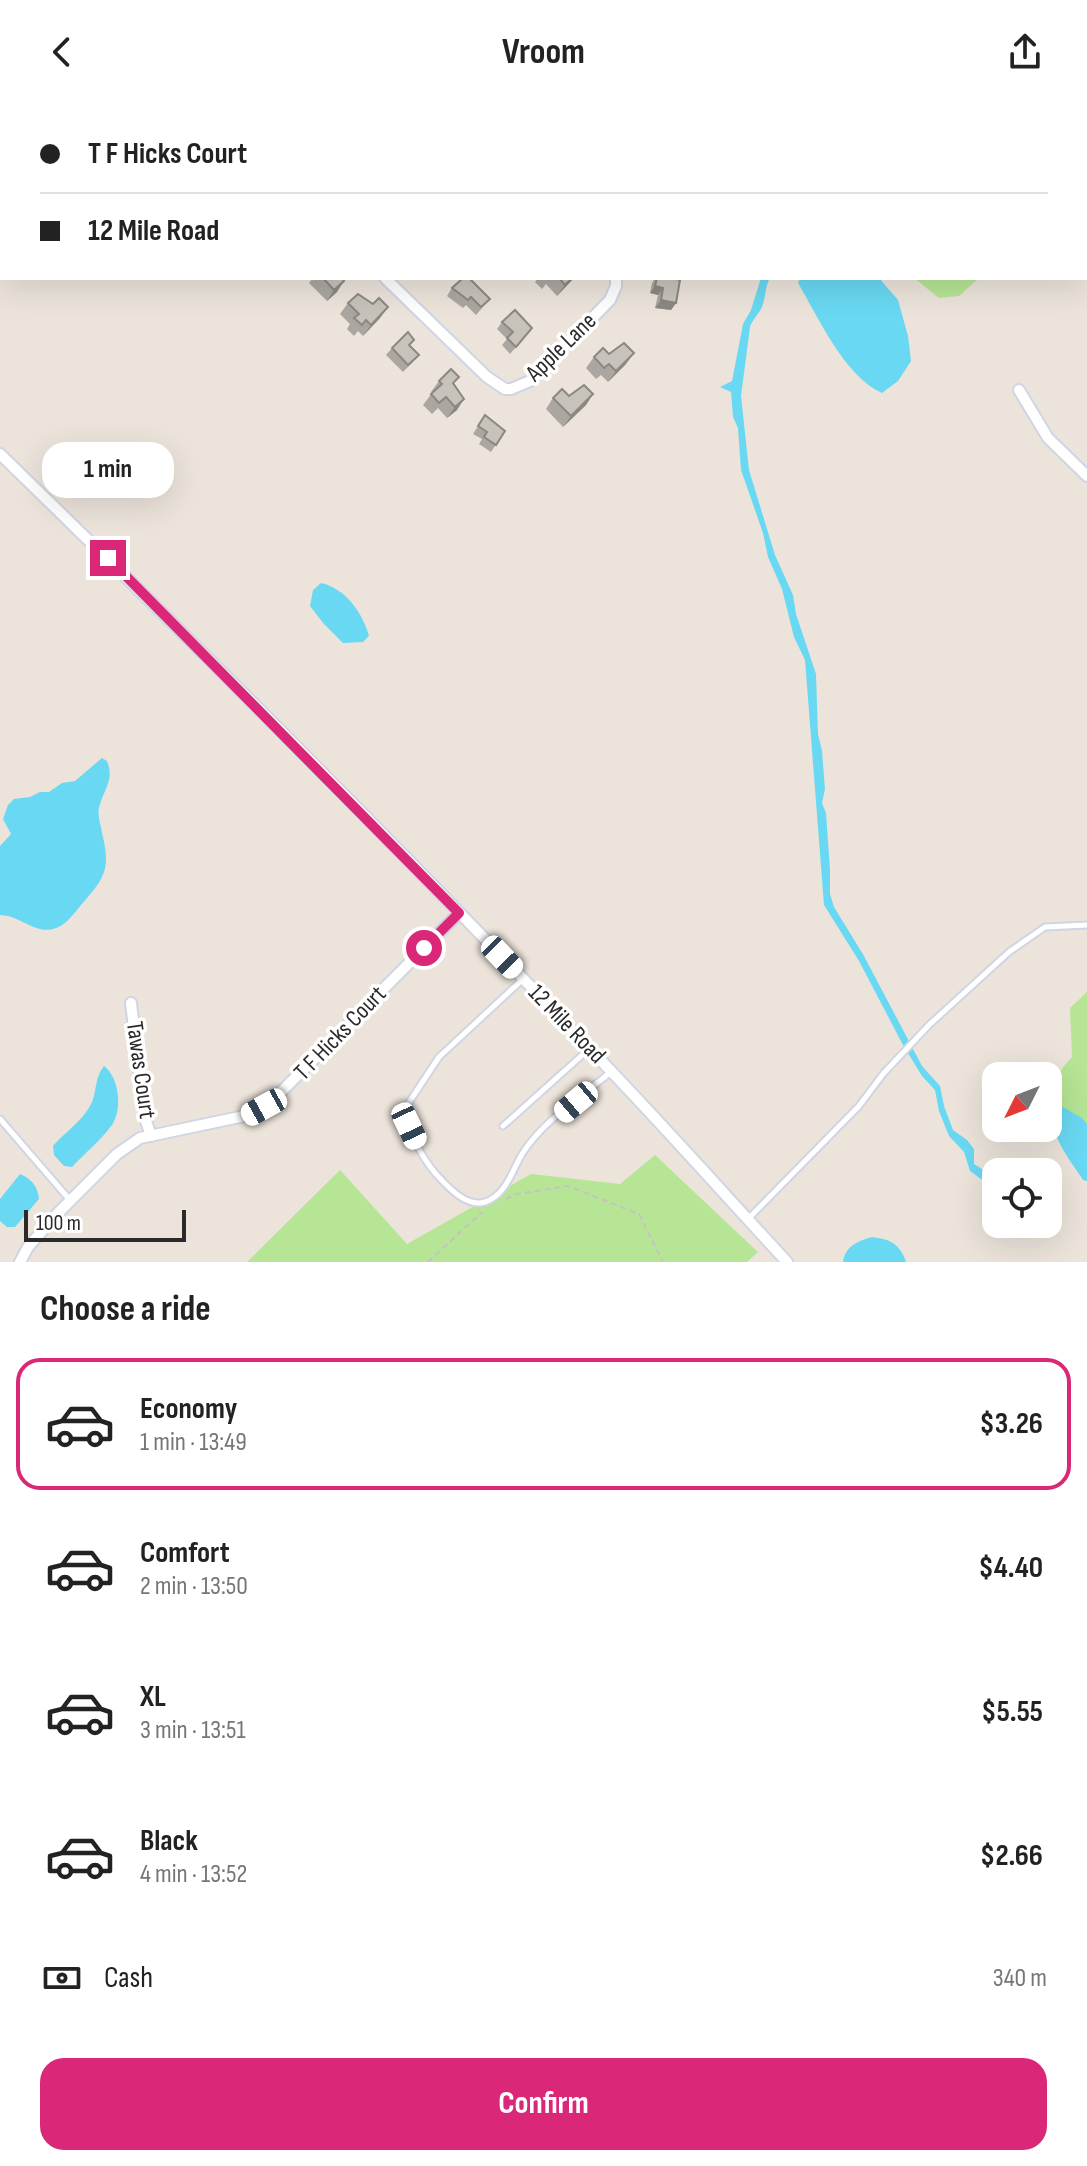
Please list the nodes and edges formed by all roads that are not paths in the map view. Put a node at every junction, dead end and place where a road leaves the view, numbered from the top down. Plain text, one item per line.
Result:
1 (387, 280) edge
2 (616, 280) edge
3 (1019, 390) dead end
4 (0, 454) edge
5 (1087, 476) edge
6 (459, 913) junction
7 (1087, 925) edge
8 (523, 979) junction
9 (131, 1003) dead end
10 (590, 1048) junction
11 (612, 1071) junction
12 (0, 1119) edge
13 (503, 1126) dead end
14 (151, 1136) junction
15 (70, 1200) junction
16 (747, 1219) junction
17 (20, 1262) edge
18 (787, 1262) edge

1 - 2 street, Apple Lane
3 - 5 street
4 - 6 street, 12 Mile Road
6 - 8 street, 12 Mile Road
6 - 14 street, T F Hicks Court
7 - 16 lane
8 - 10 street, 12 Mile Road
8 - 11 lane
9 - 14 street, Tawas Court
10 - 11 street, 12 Mile Road
10 - 13 lane
11 - 16 street, 12 Mile Road
12 - 15 lane
14 - 15 street, T F Hicks Court
15 - 17 street, T F Hicks Court
16 - 18 street, 12 Mile Road

